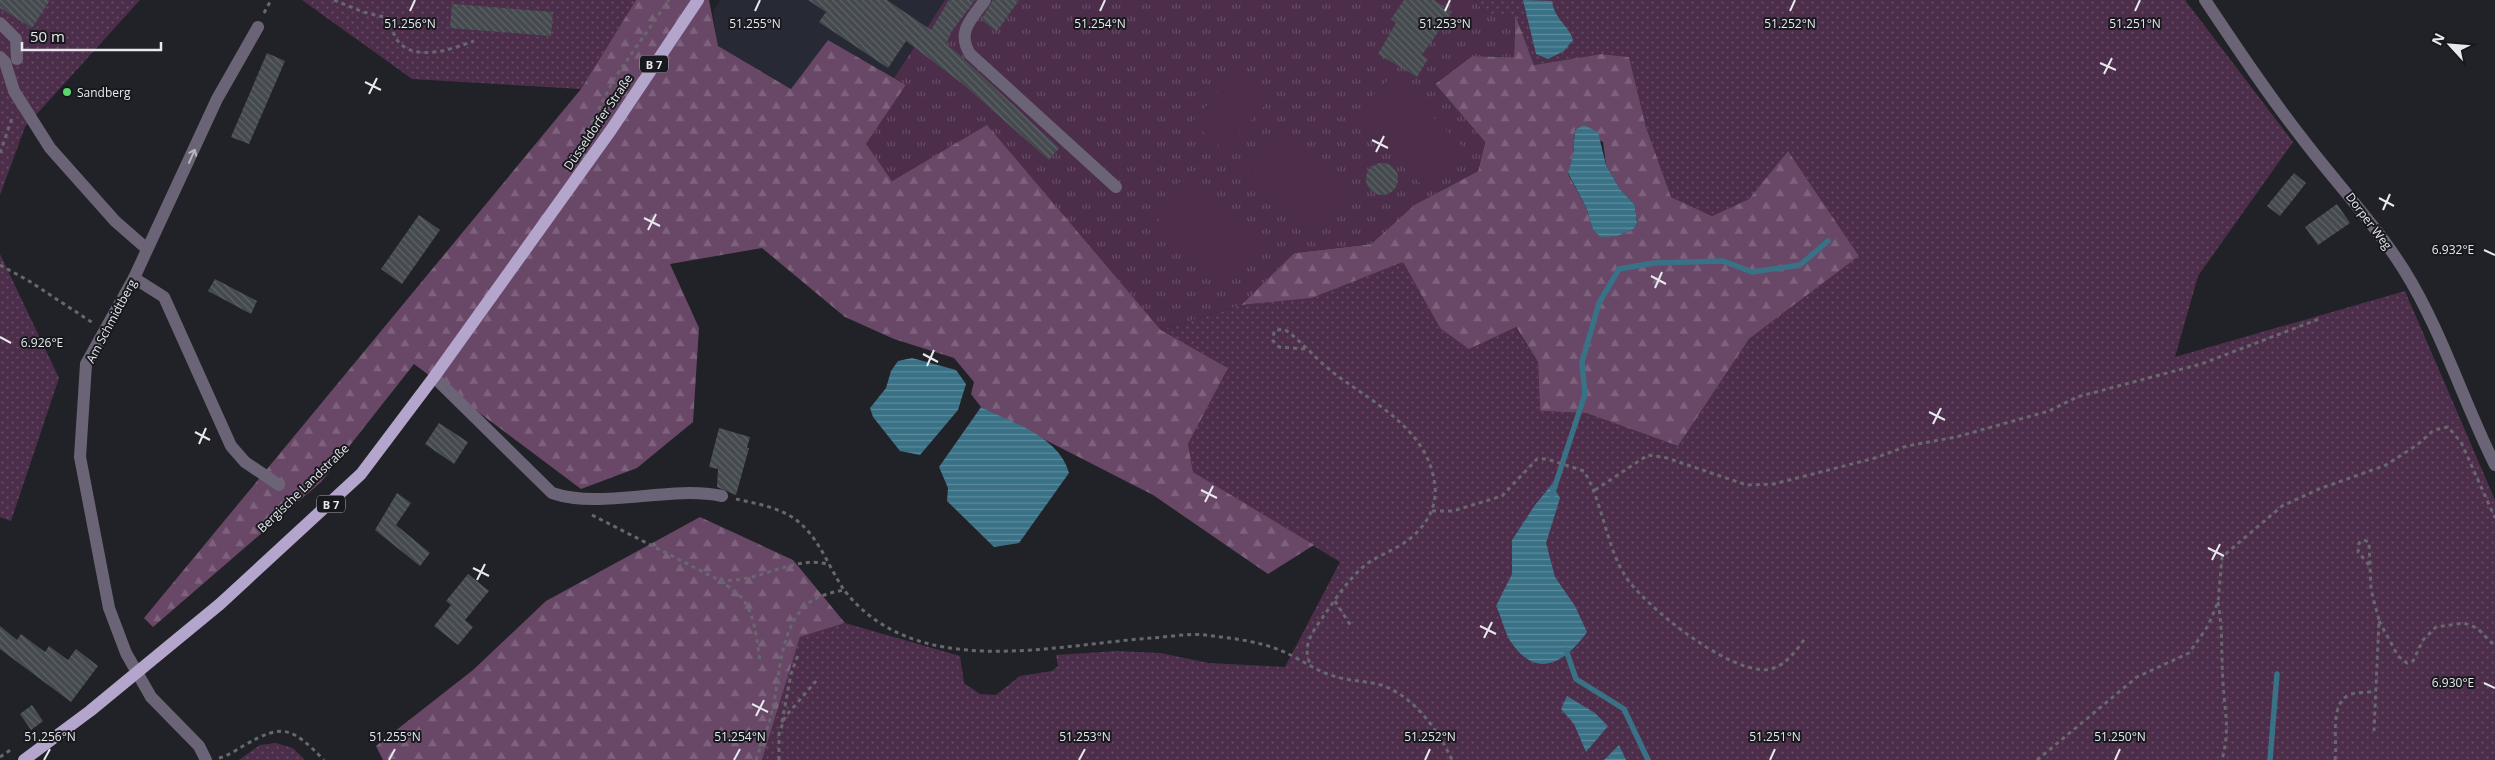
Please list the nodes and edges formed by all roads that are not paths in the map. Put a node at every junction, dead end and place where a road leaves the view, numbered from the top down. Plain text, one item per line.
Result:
1 (698, 0) edge
2 (985, 0) edge
3 (2205, 0) edge
4 (0, 23) edge
5 (258, 28) dead end
6 (0, 57) edge
7 (17, 59) dead end
8 (1116, 187) dead end
9 (147, 249) junction
10 (134, 278) junction
11 (434, 378) junction
12 (2495, 465) edge
13 (280, 485) dead end
14 (722, 496) road end
15 (137, 674) junction
16 (24, 760) edge
17 (206, 760) edge

1 - 11 main road, Düsseldorfer Straße / B 7
2 - 8 street
3 - 12 street, Dorper Weg
4 - 7 street
9 -> 5 street, Am Schmidtberg
6 - 9 street
9 - 10 street, Am Schmidtberg
10 - 13 street
10 - 15 street, Am Schmidtberg
11 - 14 street
11 - 15 main road, B 7
15 - 16 main road, B 7
15 - 17 street, Am Schmidtberg

